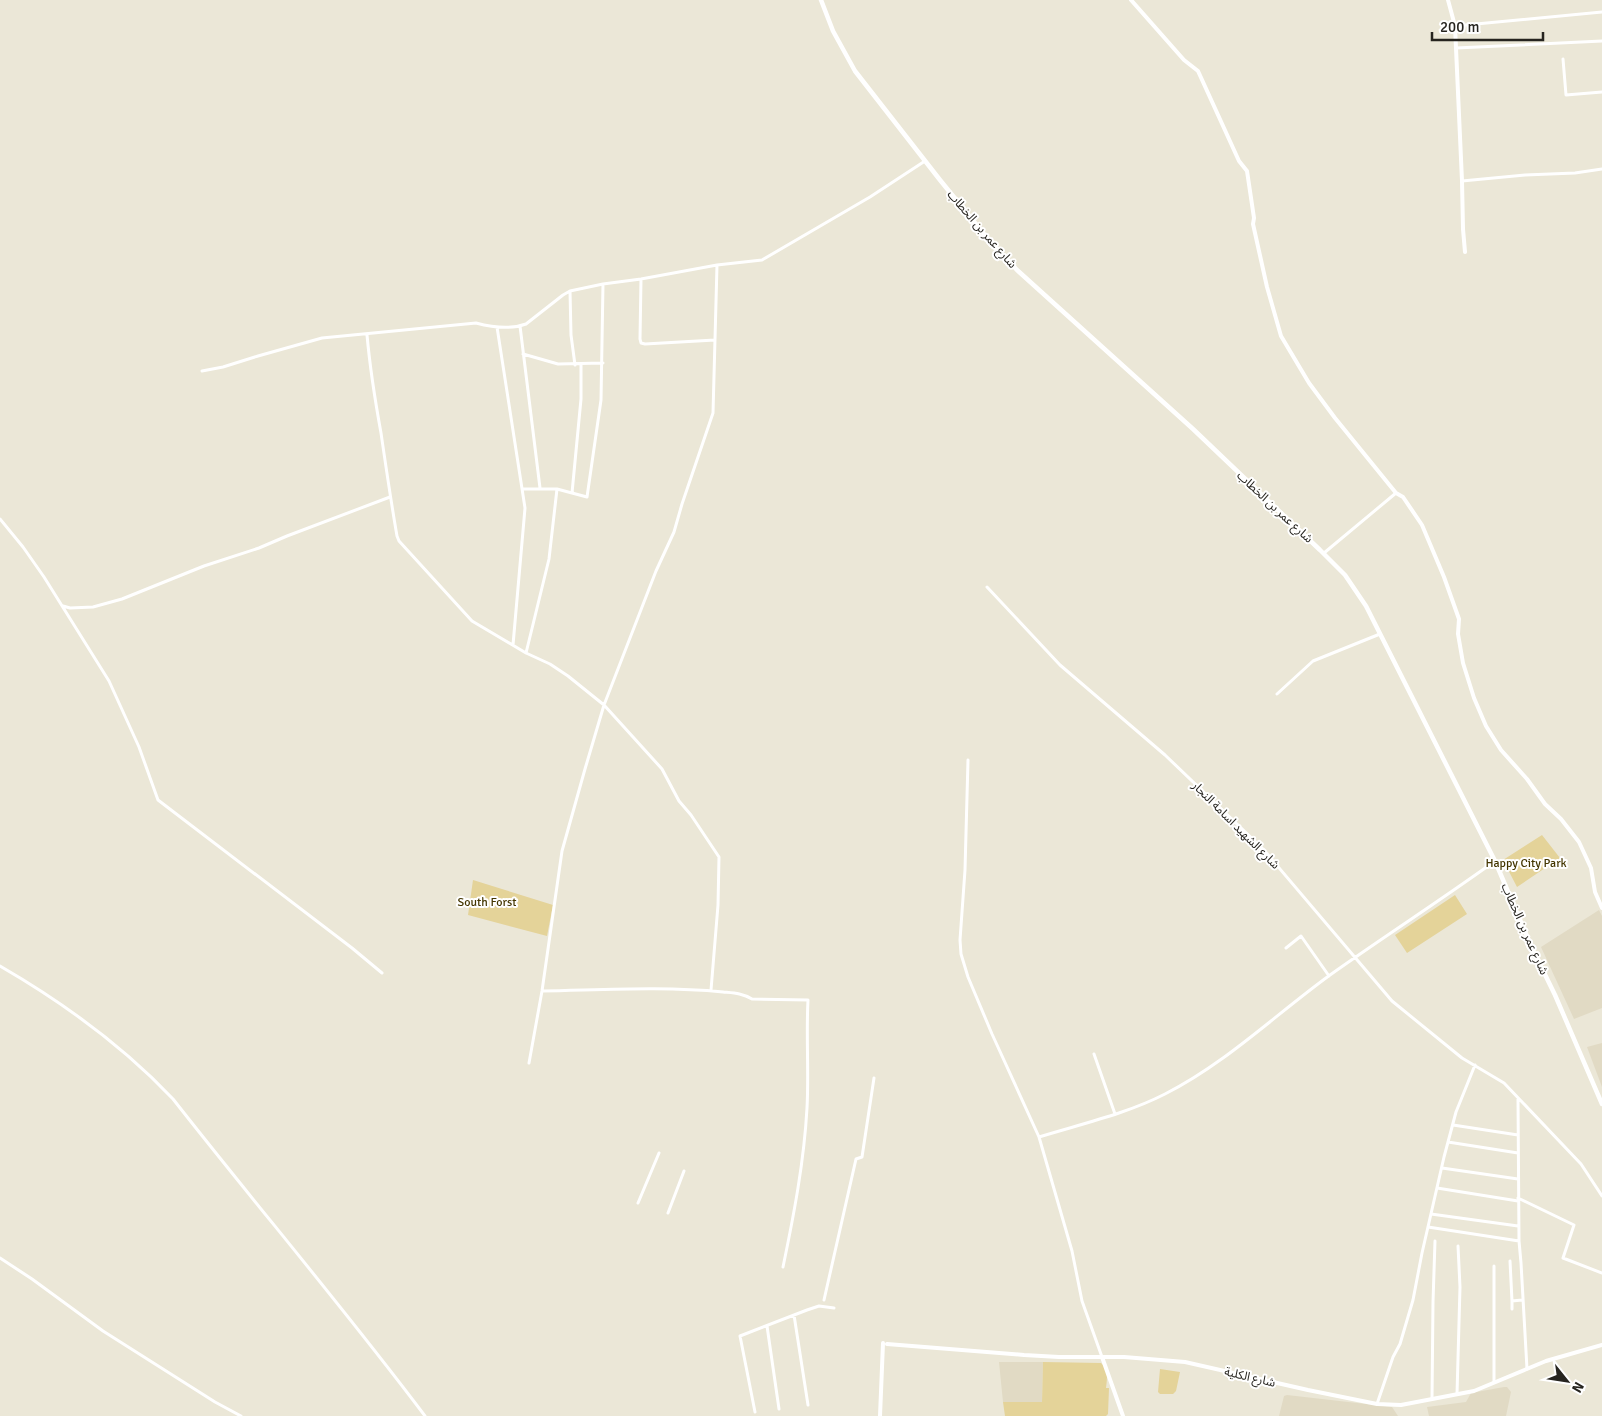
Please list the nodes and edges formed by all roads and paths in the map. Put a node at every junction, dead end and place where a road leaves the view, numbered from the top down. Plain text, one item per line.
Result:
1 (821, 0) edge
2 (1131, 0) edge
3 (1448, 0) edge
4 (1602, 12) edge
5 (1455, 26) junction
6 (1602, 41) edge
7 (1456, 48) junction
8 (1563, 59) dead end
9 (1602, 92) edge
10 (925, 161) junction
11 (1602, 169) edge
12 (1462, 181) junction
13 (1465, 252) dead end
14 (717, 265) junction
15 (641, 279) junction
16 (604, 284) junction
17 (570, 292) junction
18 (520, 326) junction
19 (497, 327) junction
20 (367, 335) junction
21 (715, 340) junction
22 (523, 354) junction
23 (603, 363) junction
24 (582, 364) junction
25 (575, 365) junction
26 (202, 371) dead end
27 (540, 488) junction
28 (523, 489) junction
29 (557, 490) junction
30 (572, 493) junction
31 (1396, 493) junction
32 (390, 497) junction
33 (0, 519) edge
34 (1324, 553) junction
35 (987, 587) dead end
36 (62, 606) junction
37 (1381, 634) junction
38 (512, 645) junction
39 (526, 653) junction
40 (1278, 694) dead end
41 (604, 705) junction
42 (968, 760) dead end
43 (1495, 861) junction
44 (1602, 908) edge
45 (1286, 948) dead end
46 (1355, 959) junction
47 (0, 966) edge
48 (382, 973) dead end
49 (1329, 976) junction
50 (711, 990) junction
51 (542, 991) junction
52 (1094, 1054) dead end
53 (529, 1063) dead end
54 (1474, 1065) junction
55 (874, 1078) dead end
56 (1518, 1098) junction
57 (1602, 1104) edge
58 (1115, 1114) junction
59 (1453, 1125) junction
60 (1518, 1135) junction
61 (1039, 1137) junction
62 (1448, 1142) junction
63 (659, 1153) dead end
64 (1518, 1154) junction
65 (1442, 1168) junction
66 (684, 1171) dead end
67 (1518, 1178) junction
68 (1437, 1188) junction
69 (1602, 1196) edge
70 (1518, 1200) junction
71 (638, 1203) dead end
72 (668, 1213) dead end
73 (1431, 1214) junction
74 (1518, 1226) junction
75 (1428, 1227) junction
76 (1518, 1241) junction
77 (1435, 1242) dead end
78 (1458, 1246) dead end
79 (0, 1258) edge
80 (1510, 1261) dead end
81 (1494, 1266) dead end
82 (783, 1267) dead end
83 (1602, 1273) edge
84 (824, 1300) dead end
85 (1522, 1300) junction
86 (1512, 1301) junction
87 (834, 1308) dead end
88 (1512, 1309) dead end
89 (794, 1315) junction
90 (767, 1326) junction
91 (1602, 1345) edge
92 (1102, 1357) junction
93 (1527, 1369) junction
94 (1494, 1382) junction
95 (1457, 1394) junction
96 (1432, 1398) junction
97 (1377, 1404) junction
98 (808, 1405) dead end
99 (779, 1409) dead end
100 (754, 1412) dead end
101 (241, 1416) edge
102 (425, 1416) edge
103 (880, 1416) edge
104 (1123, 1416) edge

1 - 10 main road, شارع عمر بن الخطاب
2 - 31 street
3 - 5 street
4 - 5 street
5 - 7 street
6 - 7 street
7 - 12 street
8 - 9 street
10 - 14 street
10 - 34 main road, شارع عمر بن الخطاب
11 - 12 street
12 - 13 street
14 - 15 street
14 - 21 street
15 - 16 street
15 - 21 street
16 - 17 street
16 - 23 street
17 - 18 street
17 - 25 street
18 - 19 street
18 - 22 street
19 - 20 street
19 - 28 street
20 - 26 street
20 - 32 street
21 - 41 street
22 - 25 street
22 - 27 street
23 - 24 street
23 - 30 street
24 - 25 street
24 - 30 street
27 - 28 street
27 - 29 street
28 - 38 street
29 - 30 street
29 - 39 street
31 - 34 street
31 - 44 street
32 - 36 street
32 - 38 street
33 - 36 street
34 - 37 main road, شارع عمر بن الخطاب
35 - 46 street, شارع الشهيد اسامة النجار
36 - 48 street
37 - 40 street
37 - 43 main road, شارع عمر بن الخطاب
38 - 39 street
39 - 41 street
41 - 50 street
41 - 51 street
42 - 61 street
43 - 46 street
43 - 57 main road, شارع عمر بن الخطاب
45 - 49 street
46 - 49 street
46 - 54 street, شارع الشهيد اسامة النجار
47 - 102 street
49 - 58 street
50 - 51 street
50 - 82 street
51 - 53 street
52 - 58 street
54 - 56 street, شارع الشهيد اسامة النجار
54 - 59 street
55 - 84 street
56 - 60 street
56 - 69 street, شارع الشهيد اسامة النجار
58 - 61 street
59 - 60 street
59 - 62 street
60 - 64 street
61 - 92 street
62 - 64 street
62 - 65 street
63 - 71 street
64 - 67 street
65 - 67 street
65 - 68 street
66 - 72 street
67 - 70 street
68 - 70 street
68 - 73 street
70 - 74 street
70 - 83 street
73 - 74 street
73 - 75 street
74 - 76 street
75 - 76 street
75 - 97 street
76 - 85 street
77 - 96 street
78 - 95 street
79 - 101 street
80 - 86 street
81 - 94 street
85 - 86 street
85 - 93 street
86 - 88 street
87 - 89 street
89 - 90 street
89 - 98 street
90 - 99 street
90 - 100 street
91 - 93 street, شارع الكلية
92 - 97 street, شارع الكلية
92 - 103 street, شارع الكلية
92 - 104 street
93 - 94 street, شارع الكلية
94 - 95 street, شارع الكلية
95 - 96 street, شارع الكلية
96 - 97 street, شارع الكلية

